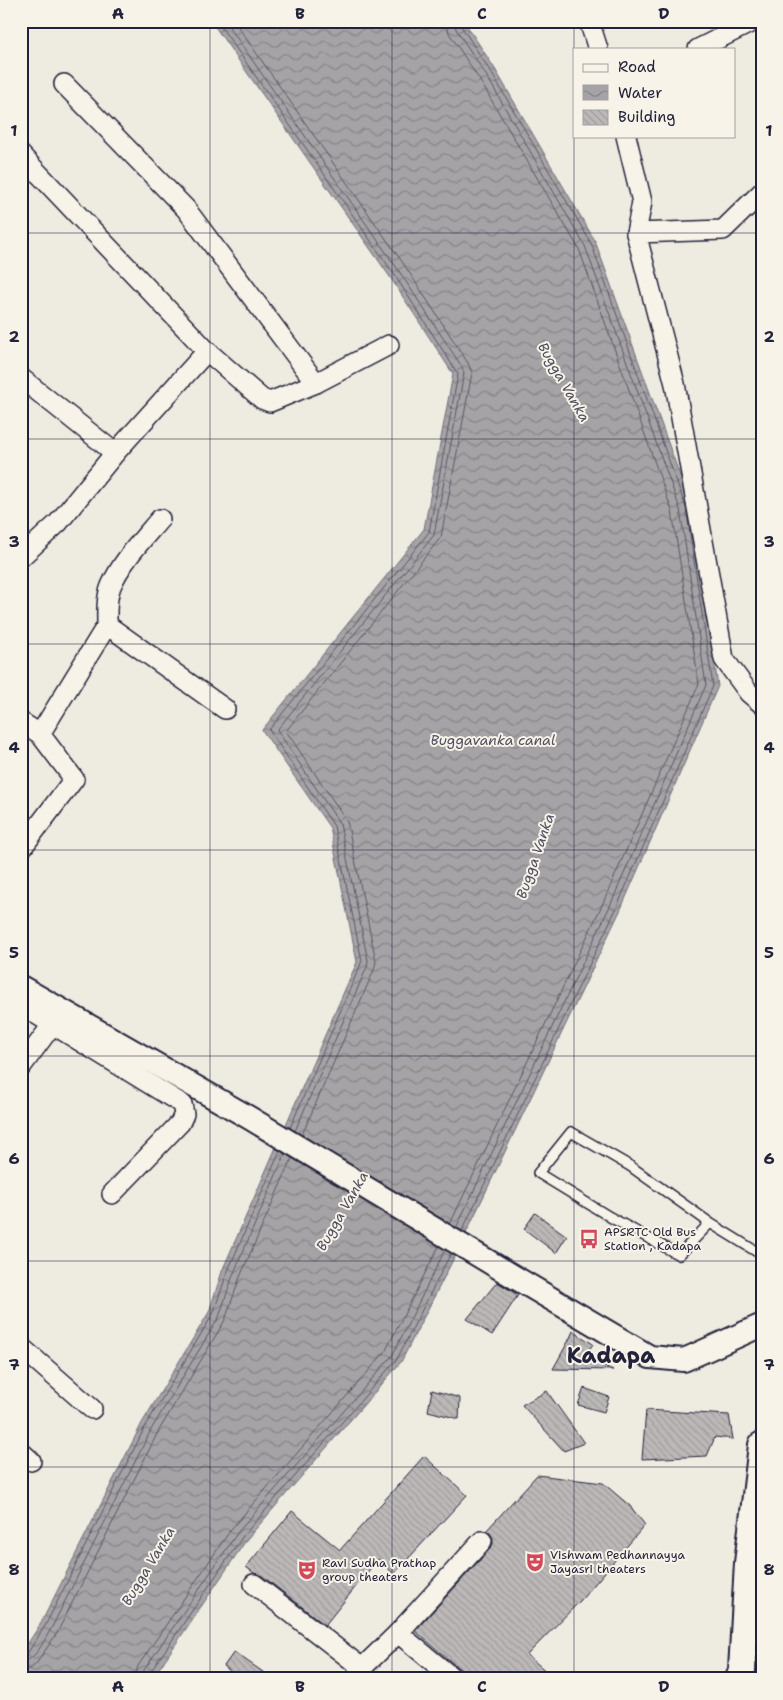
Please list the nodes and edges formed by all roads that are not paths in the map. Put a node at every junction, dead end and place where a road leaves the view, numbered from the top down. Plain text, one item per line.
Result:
1 (589, 21) edge
2 (754, 21) edge
3 (759, 21) edge
4 (762, 26) edge
5 (598, 48) edge
6 (700, 48) edge
7 (64, 84) dead end
8 (626, 138) edge
9 (21, 155) edge
10 (762, 192) edge
11 (636, 233) junction
12 (389, 345) dead end
13 (208, 351) junction
14 (21, 378) edge
15 (316, 383) junction
16 (115, 453) junction
17 (160, 519) dead end
18 (21, 557) edge
19 (107, 625) junction
20 (762, 704) edge
21 (225, 709) dead end
22 (21, 722) edge
23 (40, 734) junction
24 (21, 848) edge
25 (21, 988) edge
26 (21, 1005) edge
27 (52, 1025) junction
28 (21, 1067) edge
29 (112, 1194) dead end
30 (710, 1223) junction
31 (762, 1256) edge
32 (762, 1325) edge
33 (21, 1347) edge
34 (92, 1409) dead end
35 (762, 1445) edge
36 (482, 1541) dead end
37 (755, 1569) edge
38 (254, 1584) dead end
39 (398, 1633) junction
40 (454, 1679) edge
41 (739, 1679) edge

1 - 5 street
2 - 6 street
3 - 4 street
7 - 15 street
8 - 11 street
9 - 13 street
10 - 11 street
11 - 20 street
12 - 15 street
13 - 15 street
13 - 16 street
14 - 16 street
16 - 18 street
17 - 19 street
19 - 21 street
19 - 23 street
22 - 23 street
23 - 24 street
25 - 32 street
26 - 27 street
27 - 28 street
27 - 29 street
30 - 30 lane
30 - 31 lane
33 - 34 street
35 - 37 main road
36 - 39 street
37 - 41 main road
38 - 39 street
39 - 40 street

